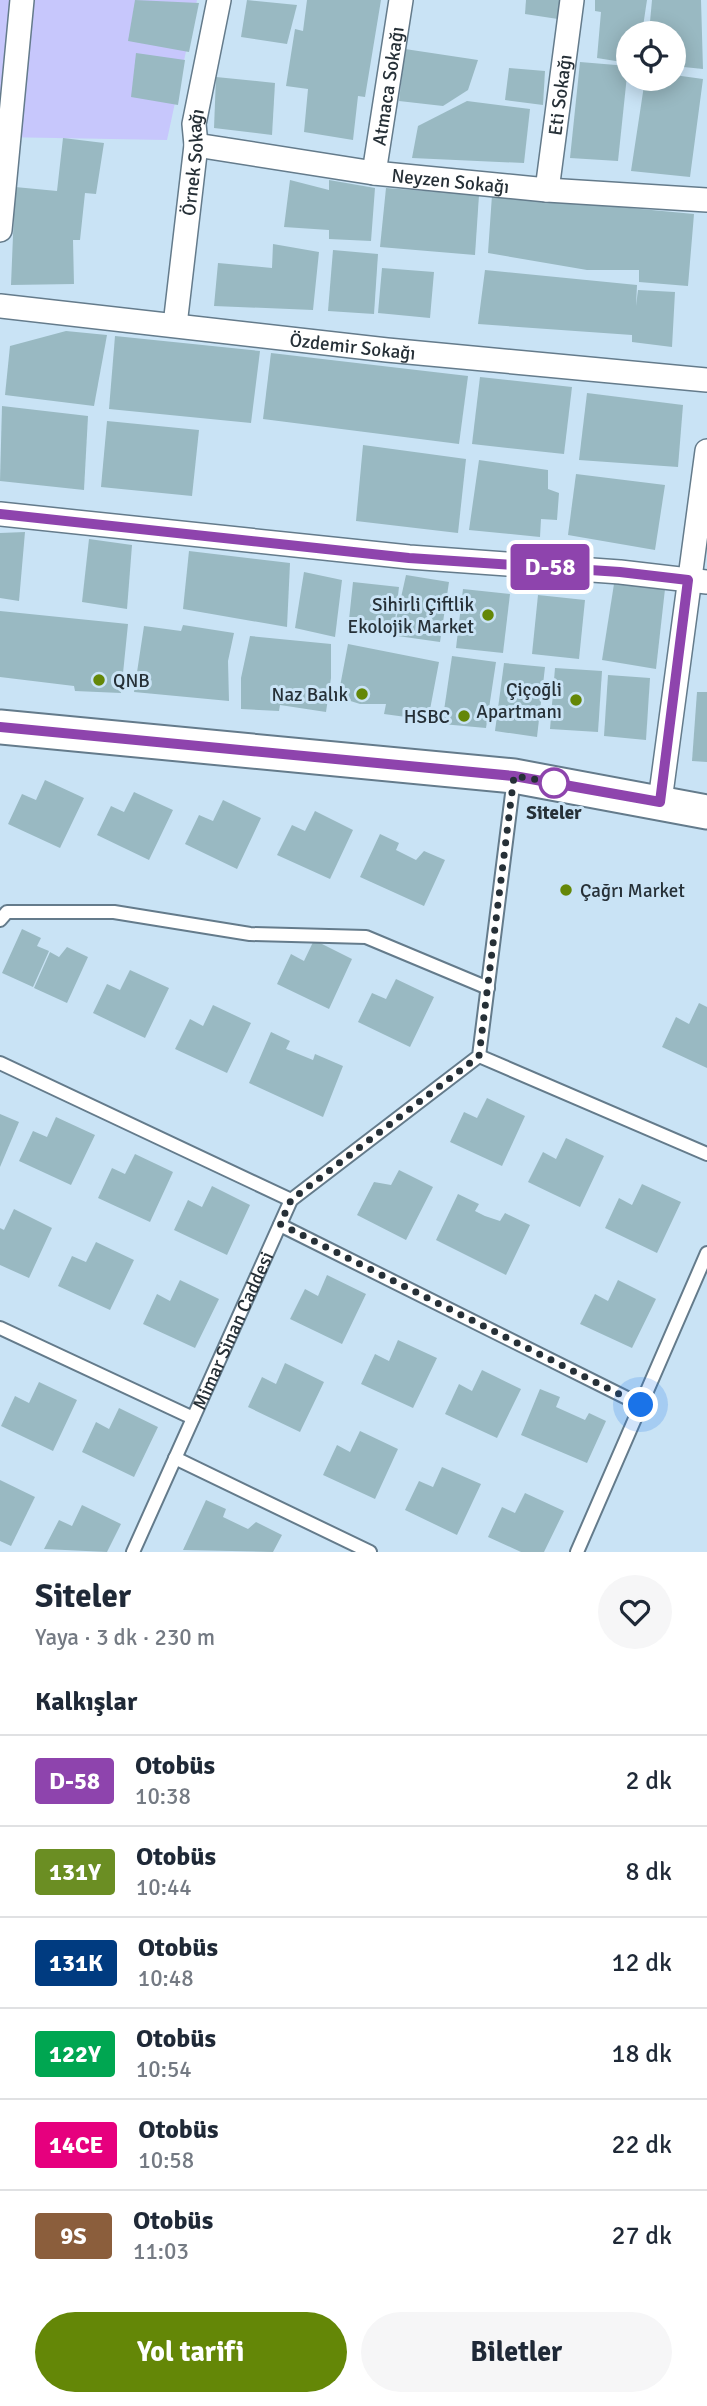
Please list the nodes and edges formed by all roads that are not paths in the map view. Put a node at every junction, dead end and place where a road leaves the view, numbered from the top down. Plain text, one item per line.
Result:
1 (22, 0) edge
2 (219, 0) edge
3 (401, 0) edge
4 (572, 0) edge
5 (196, 145) junction
6 (374, 173) junction
7 (547, 190) junction
8 (707, 200) edge
9 (0, 230) edge
10 (0, 306) edge
11 (175, 325) junction
12 (707, 380) edge
13 (707, 451) edge
14 (0, 514) edge
15 (697, 581) edge
16 (0, 727) edge
17 (514, 776) junction
18 (660, 802) junction
19 (707, 812) edge
20 (0, 920) edge
21 (488, 988) junction
22 (479, 1056) junction
23 (0, 1063) edge
24 (707, 1154) edge
25 (291, 1200) junction
26 (280, 1224) junction
27 (707, 1253) edge
28 (0, 1328) edge
29 (641, 1405) junction
30 (193, 1418) junction
31 (175, 1458) junction
32 (133, 1552) edge
33 (370, 1552) edge
34 (577, 1552) edge

1 - 9 street
2 - 5 street, Örnek Sokağı
3 - 6 street, Atmaca Sokağı
4 - 7 street, Eti Sokağı
5 - 6 street, Neyzen Sokağı
5 - 11 street, Örnek Sokağı
6 - 7 street, Neyzen Sokağı
7 - 8 street, Neyzen Sokağı
10 - 11 street, Özdemir Sokağı
11 - 12 street, Özdemir Sokağı
13 - 15 street
14 - 15 street
15 - 18 street
16 - 17 main road
17 - 18 main road
17 - 21 lane
18 - 19 main road
20 - 21 lane
21 - 22 lane
22 - 24 lane
22 - 25 lane, Mimar Sinan Caddesi
23 - 25 lane
25 - 26 lane, Mimar Sinan Caddesi
26 - 29 lane
26 - 30 lane, Mimar Sinan Caddesi
27 - 29 lane
28 - 30 lane
29 - 34 lane
30 - 31 lane, Mimar Sinan Caddesi
31 - 32 lane, Mimar Sinan Caddesi
31 - 33 lane

